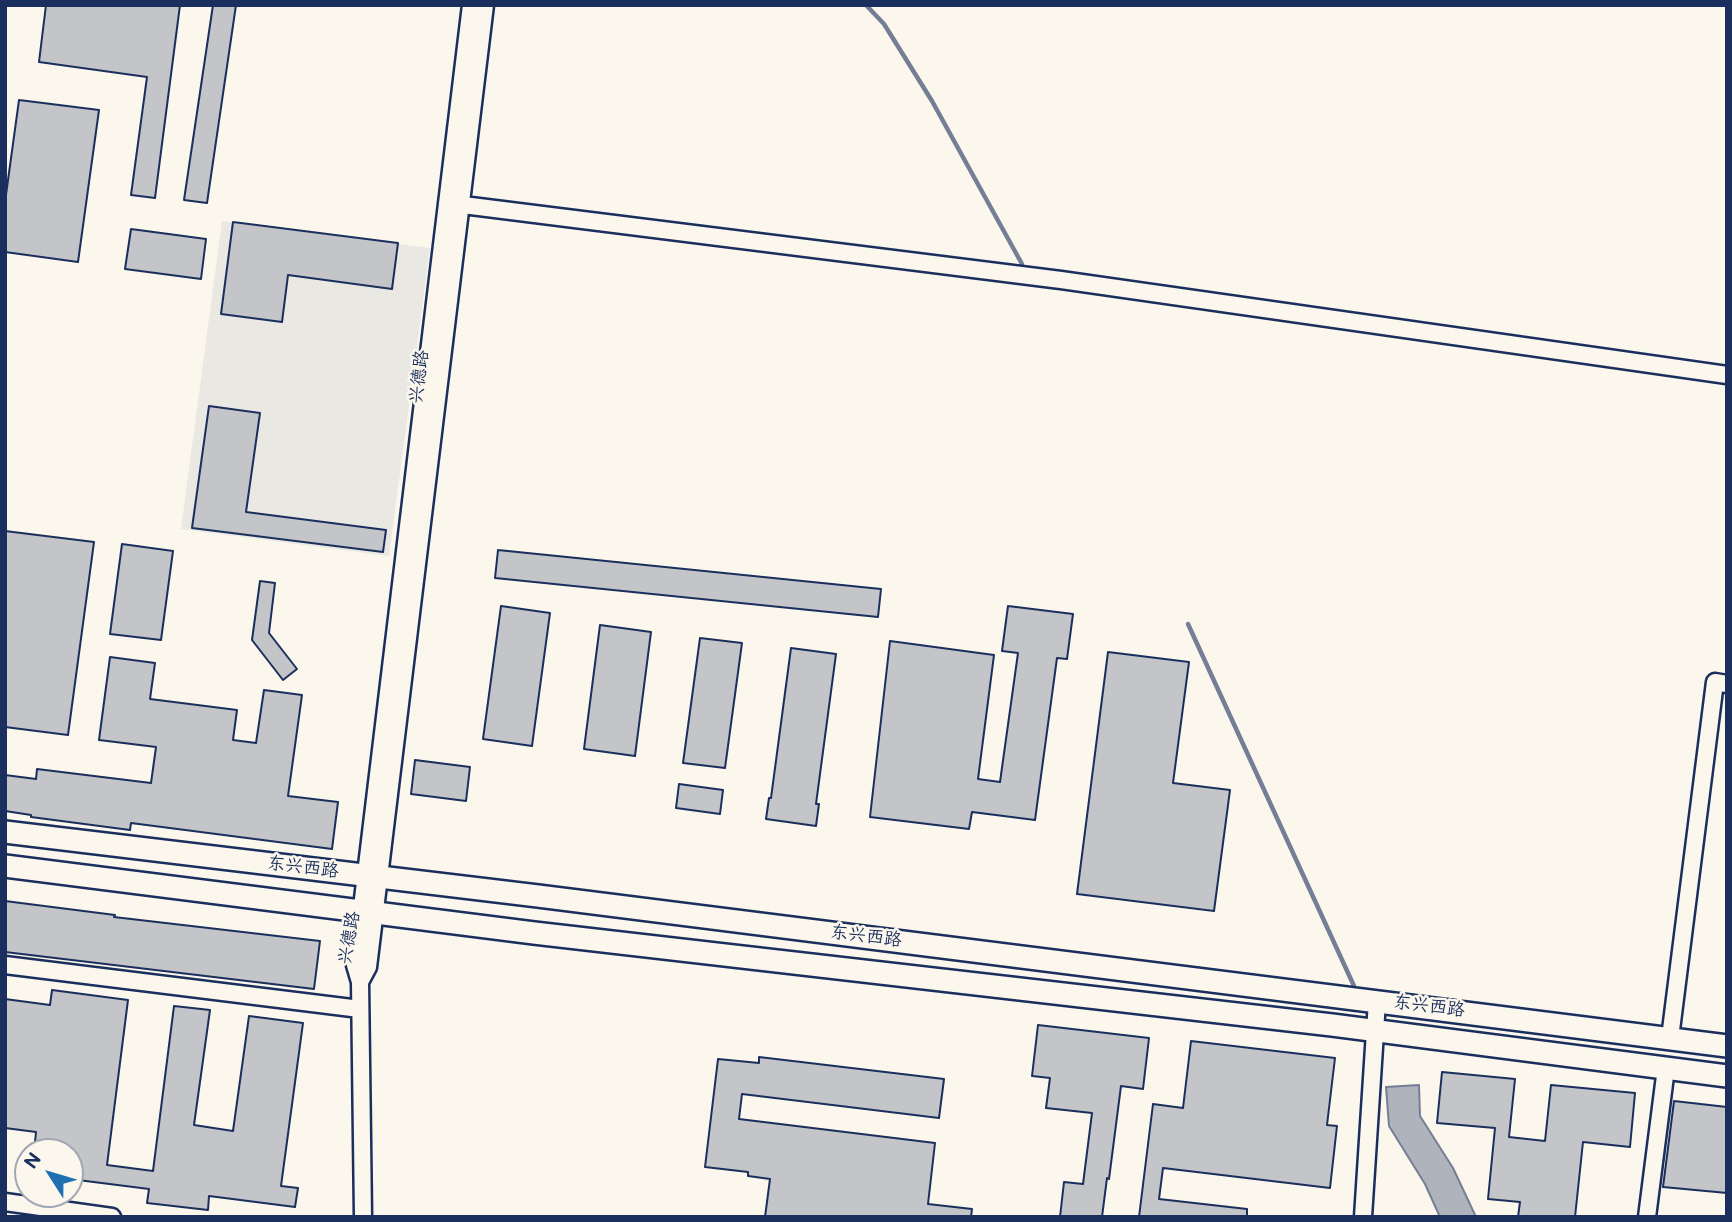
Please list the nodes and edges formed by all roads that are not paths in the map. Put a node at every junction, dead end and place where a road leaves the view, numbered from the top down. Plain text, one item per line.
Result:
1 (471, 5) edge
2 (485, 5) edge
3 (454, 204) junction
4 (1727, 375) edge
5 (1727, 684) edge
6 (5, 832) edge
7 (5, 866) edge
8 (372, 877) junction
9 (368, 911) junction
10 (5, 965) edge
11 (1368, 999) junction
12 (360, 1009) junction
13 (1375, 1031) junction
14 (1671, 1038) junction
15 (1727, 1046) edge
16 (1666, 1068) junction
17 (1727, 1076) edge
18 (5, 1202) edge
19 (112, 1217) edge
20 (363, 1217) edge
21 (1363, 1217) edge
22 (1647, 1217) edge

1 - 3 street, 兴德路
2 - 3 street, 兴德路
3 - 4 street
3 - 8 street, 兴德路
5 - 14 street
6 - 8 main road, 东兴西路
7 - 9 main road, 东兴西路
8 - 9 street, 兴德路
8 - 11 main road, 东兴西路
9 - 12 street, 兴德路
9 - 13 main road, 东兴西路
10 - 12 street
11 - 13 street
11 - 14 main road, 东兴西路
12 - 20 street, 兴德路
13 - 16 main road, 东兴西路
13 - 21 street
14 - 15 main road, 东兴西路
16 - 17 main road, 东兴西路
16 - 22 street
18 - 19 street

